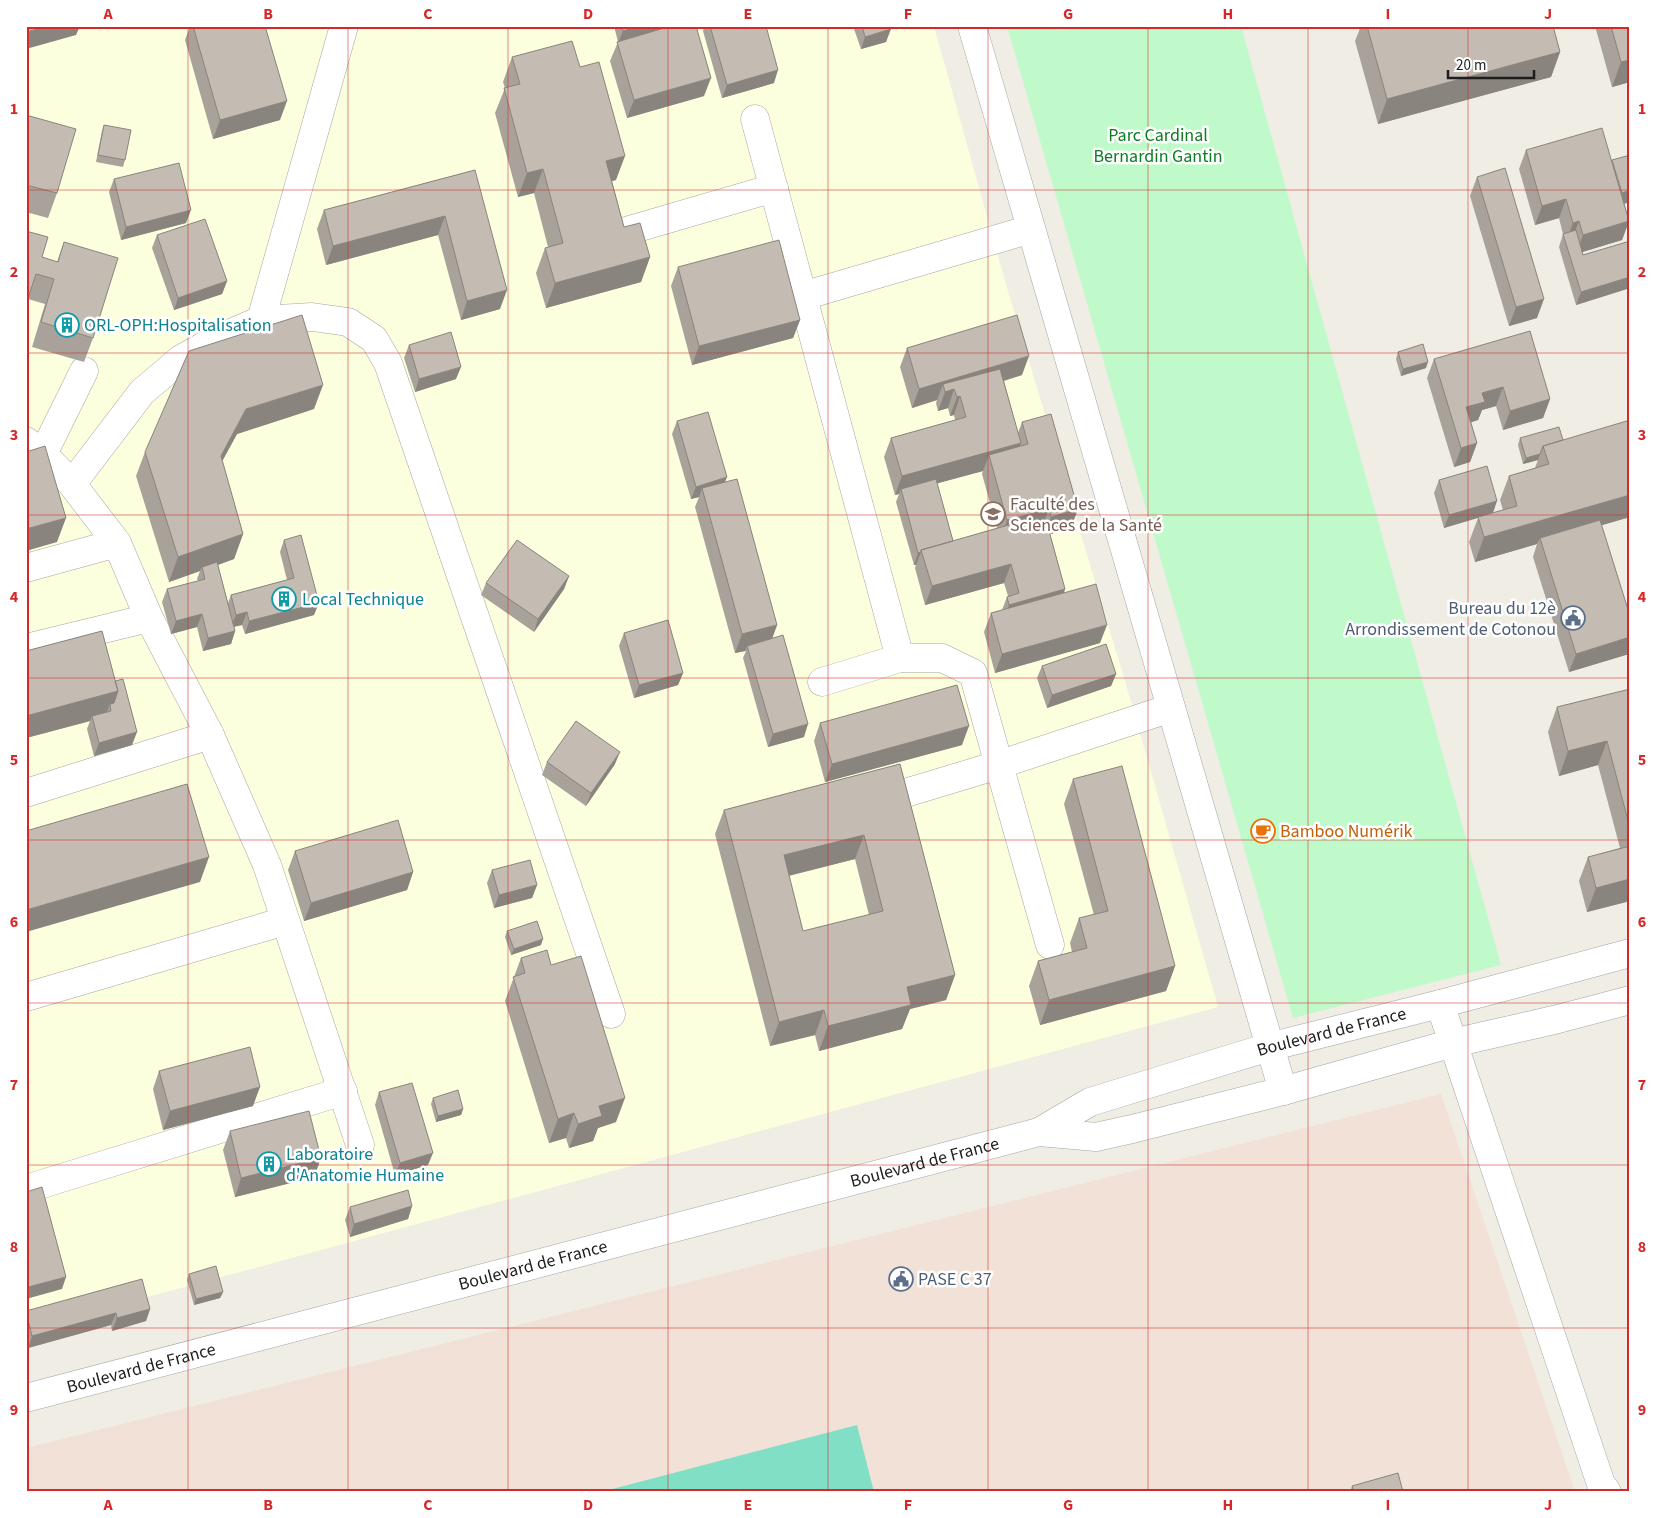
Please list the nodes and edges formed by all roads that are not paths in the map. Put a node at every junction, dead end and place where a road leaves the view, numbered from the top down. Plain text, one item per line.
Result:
1 (344, 26) edge
2 (972, 26) edge
3 (755, 119) dead end
4 (774, 188) junction
5 (1031, 229) junction
6 (623, 232) edge
7 (803, 296) junction
8 (262, 320) junction
9 (84, 371) dead end
10 (32, 451) edge
11 (72, 484) junction
12 (117, 543) junction
13 (26, 568) edge
14 (149, 618) junction
15 (26, 648) edge
16 (900, 658) junction
17 (822, 682) dead end
18 (1171, 708) junction
19 (210, 735) junction
20 (998, 765) junction
21 (26, 793) edge
22 (902, 794) edge
23 (285, 921) junction
24 (1050, 945) dead end
25 (1630, 953) edge
26 (26, 997) edge
27 (1630, 1000) edge
28 (1440, 1004) junction
29 (610, 1014) dead end
30 (1453, 1043) junction
31 (1269, 1047) junction
32 (1283, 1091) junction
33 (343, 1092) junction
34 (1039, 1132) junction
35 (360, 1145) dead end
36 (26, 1189) edge
37 (26, 1398) edge
38 (1606, 1492) edge

1 - 8 street
2 - 5 street
3 - 4 street
4 - 6 street
4 - 7 street
5 - 7 street
5 - 18 street
7 - 16 street
8 - 11 street
8 - 29 street
9 - 10 street
10 - 11 street
11 - 12 street
12 - 13 street
12 - 14 street
14 - 15 street
14 - 19 street
16 - 17 street
16 - 20 street
18 - 20 street
18 - 31 street
19 - 21 street
19 - 23 street
20 - 22 street
20 - 24 street
23 - 26 street
23 - 33 street
25 - 28 street, Boulevard de France
27 - 30 street, Boulevard de France
28 - 30 street
28 - 31 street, Boulevard de France
30 - 32 street, Boulevard de France
30 - 38 street
31 - 32 street
31 - 34 street, Boulevard de France
32 - 34 street, Boulevard de France
33 - 35 street
33 - 36 street
34 - 37 street, Boulevard de France

